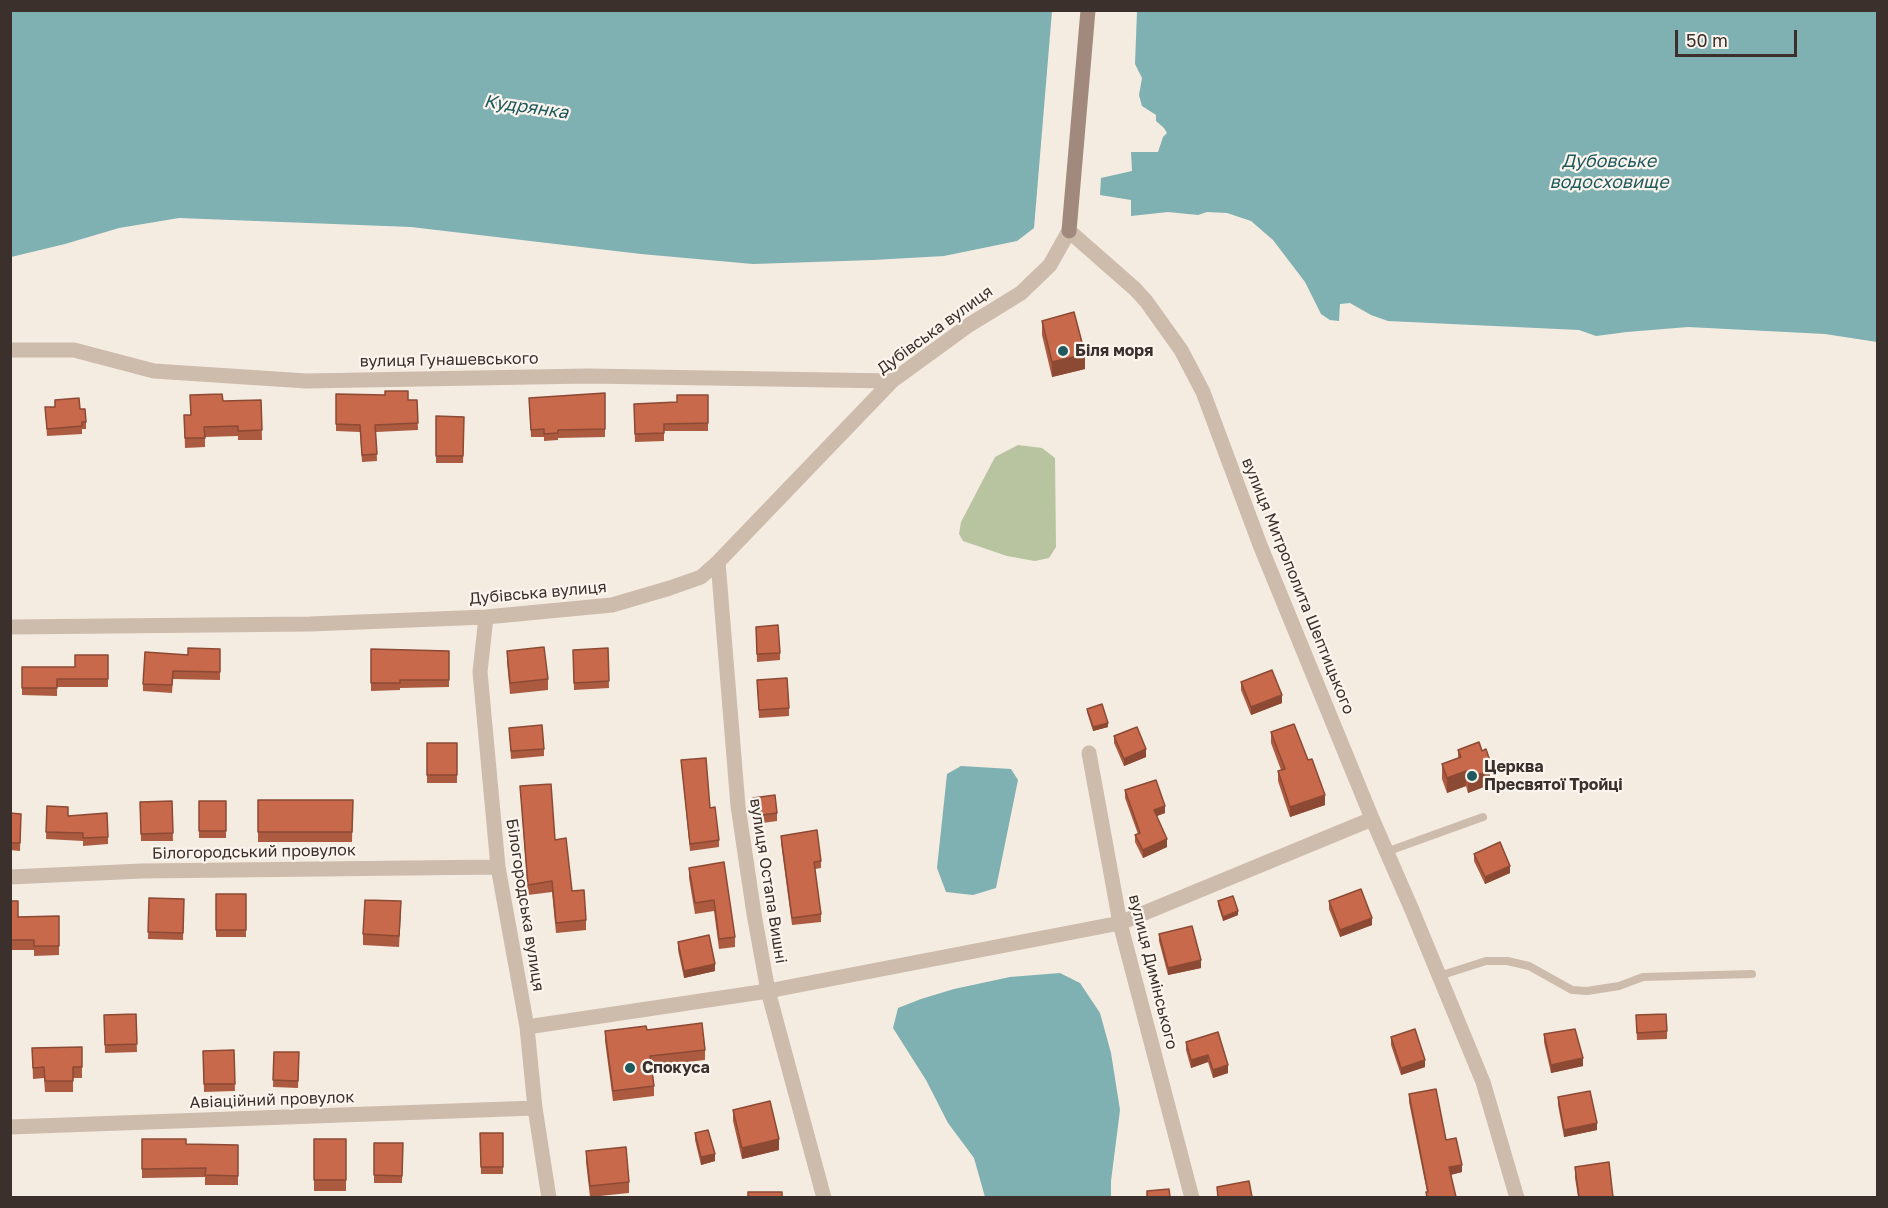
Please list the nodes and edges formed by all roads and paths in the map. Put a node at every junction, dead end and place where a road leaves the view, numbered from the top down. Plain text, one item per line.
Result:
1 (1088, 10) edge
2 (1069, 231) junction
3 (10, 350) edge
4 (892, 381) junction
5 (718, 562) junction
6 (486, 617) junction
7 (10, 627) edge
8 (1089, 753) dead end
9 (1483, 816) dead end
10 (1372, 819) junction
11 (1386, 852) junction
12 (498, 867) junction
13 (10, 878) edge
14 (1120, 923) junction
15 (1752, 974) dead end
16 (1439, 976) junction
17 (768, 991) junction
18 (527, 1027) junction
19 (535, 1108) junction
20 (10, 1127) edge
21 (549, 1197) edge
22 (824, 1197) edge
23 (1192, 1197) edge
24 (1517, 1197) edge

1 - 2 street
2 - 4 street, Дубівська вулиця
2 - 10 street, вулиця Митрополита Шептицького
3 - 4 street, вулиця Гунашевського
4 - 5 street, Дубівська вулиця
5 - 6 street, Дубівська вулиця
5 - 17 street, вулиця Остапа Вишні
6 - 7 street, Дубівська вулиця
6 - 12 street, Білогородська вулиця
8 - 14 street, вулиця Димінського
9 - 11 lane
10 - 11 street, вулиця Митрополита Шептицького
10 - 14 street
11 - 16 street, вулиця Митрополита Шептицького
12 - 13 street, Білогородський провулок
12 - 18 street, Білогородська вулиця
14 - 17 street
14 - 23 street, вулиця Димінського
15 - 16 lane
16 - 24 street, вулиця Митрополита Шептицького
17 - 18 street
17 - 22 street, вулиця Остапа Вишні
18 - 19 street, Білогородська вулиця
19 - 20 street, Авіаційний провулок
19 - 21 street, Білогородська вулиця

